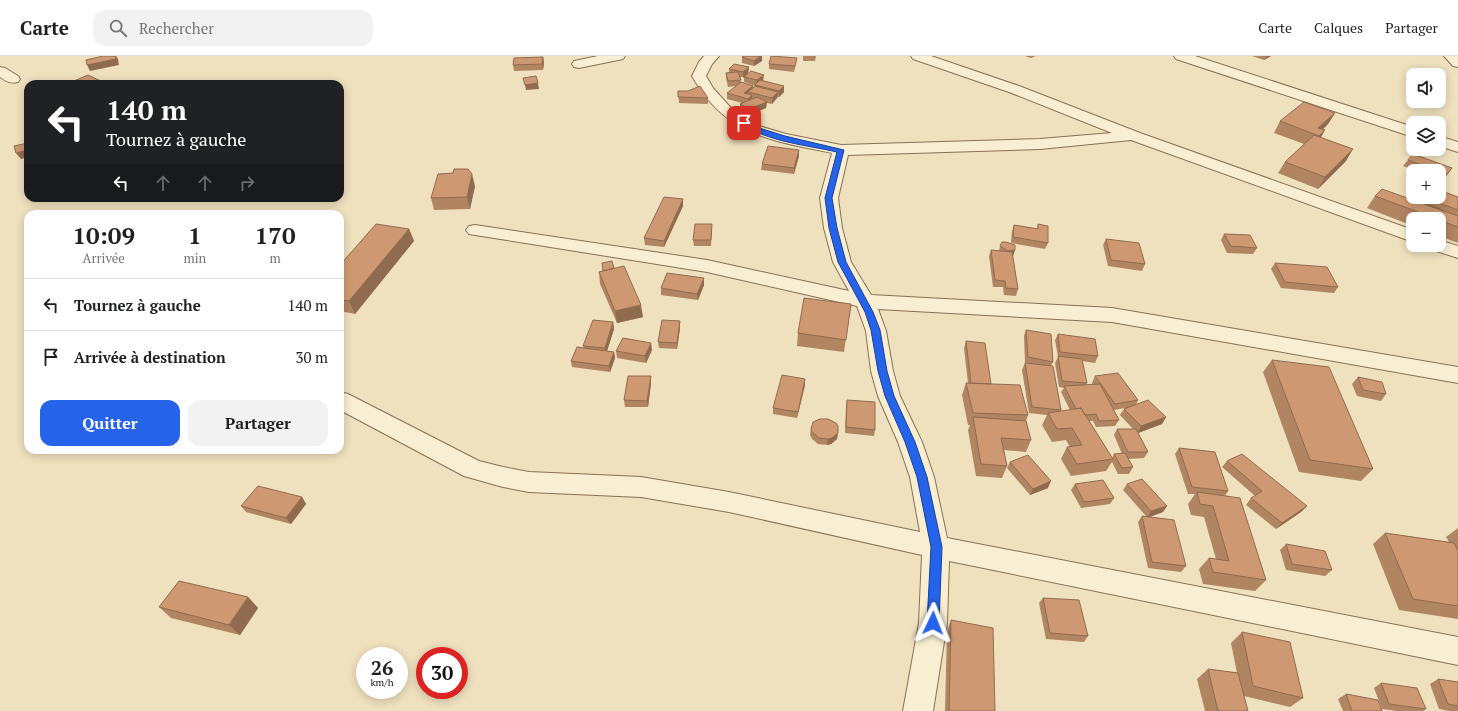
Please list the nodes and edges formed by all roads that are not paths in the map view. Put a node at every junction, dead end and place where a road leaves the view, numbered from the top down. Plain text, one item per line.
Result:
1 (618, 56) edge
2 (712, 56) edge
3 (918, 56) edge
4 (1181, 56) edge
5 (1452, 56) edge
6 (963, 63) edge
7 (1458, 63) edge
8 (579, 64) dead end
9 (0, 71) edge
10 (13, 79) dead end
11 (1406, 130) edge
12 (1134, 136) junction
13 (1446, 143) edge
14 (1458, 147) edge
15 (841, 150) junction
16 (475, 230) dead end
17 (1406, 233) edge
18 (1446, 248) edge
19 (1458, 252) edge
20 (865, 301) junction
21 (1458, 375) edge
22 (344, 402) edge
23 (936, 547) junction
24 (1458, 651) edge
25 (918, 711) edge

1 - 8 street
2 - 15 street
3 - 6 street
4 - 11 street
5 - 7 street
6 - 12 street
9 - 10 street
12 - 15 street
12 - 17 street
13 - 14 street
15 - 20 street
16 - 20 street
18 - 19 street
20 - 21 street
20 - 23 street
22 - 23 street
23 - 24 street
23 - 25 street

